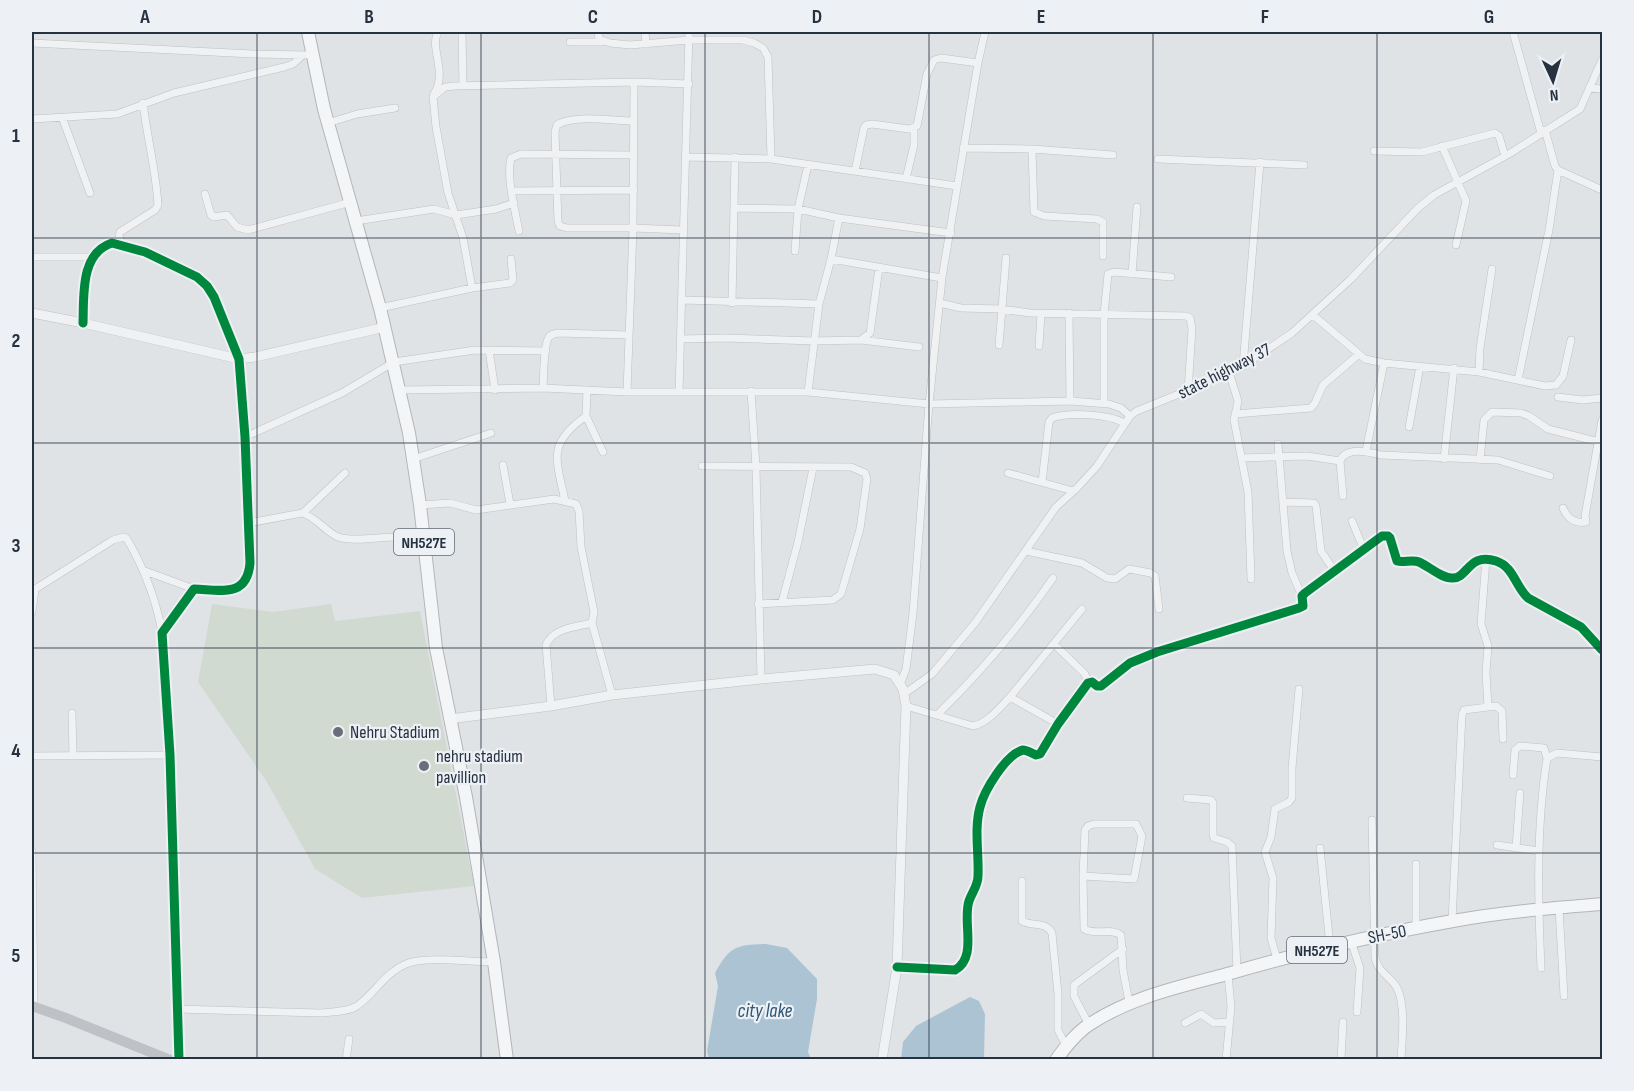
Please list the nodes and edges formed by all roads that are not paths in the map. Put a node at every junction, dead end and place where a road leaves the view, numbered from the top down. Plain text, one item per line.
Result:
1 (308, 32) edge
2 (438, 32) edge
3 (462, 32) edge
4 (598, 32) edge
5 (645, 32) edge
6 (689, 32) edge
7 (985, 32) edge
8 (1513, 32) edge
9 (689, 40) junction
10 (570, 42) dead end
11 (603, 42) junction
12 (32, 43) edge
13 (646, 44) junction
14 (307, 54) junction
15 (1602, 60) edge
16 (978, 63) junction
17 (634, 82) junction
18 (689, 84) junction
19 (463, 86) junction
20 (1589, 88) junction
21 (1602, 89) edge
22 (433, 96) junction
23 (143, 103) junction
24 (395, 108) dead end
25 (62, 117) junction
26 (32, 119) edge
27 (633, 121) junction
28 (328, 123) junction
29 (914, 129) junction
30 (1543, 131) junction
31 (1442, 146) junction
32 (963, 148) junction
33 (1032, 149) junction
34 (1374, 151) dead end
35 (557, 154) junction
36 (633, 155) junction
37 (1113, 155) dead end
38 (1505, 156) junction
39 (686, 157) junction
40 (735, 157) junction
41 (771, 159) junction
42 (1158, 159) dead end
43 (1260, 162) junction
44 (808, 165) junction
45 (1304, 165) dead end
46 (1558, 170) junction
47 (855, 171) junction
48 (906, 179) junction
49 (1458, 180) junction
50 (957, 186) junction
51 (556, 190) junction
52 (634, 190) junction
53 (1602, 190) edge
54 (512, 191) junction
55 (90, 194) dead end
56 (205, 194) dead end
57 (351, 202) junction
58 (514, 203) junction
59 (734, 207) junction
60 (1137, 207) dead end
61 (798, 209) junction
62 (456, 215) junction
63 (840, 218) junction
64 (356, 221) junction
65 (633, 228) junction
66 (682, 230) junction
67 (519, 231) dead end
68 (951, 233) junction
69 (122, 245) junction
70 (1456, 245) dead end
71 (795, 251) dead end
72 (32, 256) edge
73 (1103, 256) dead end
74 (93, 257) junction
75 (1006, 258) dead end
76 (511, 259) dead end
77 (831, 259) junction
78 (879, 268) junction
79 (1492, 269) dead end
80 (1132, 274) junction
81 (1171, 277) dead end
82 (942, 278) junction
83 (472, 288) junction
84 (682, 300) junction
85 (732, 303) junction
86 (940, 303) junction
87 (819, 304) junction
88 (380, 308) junction
89 (1001, 309) junction
90 (32, 313) edge
91 (1069, 313) junction
92 (1041, 314) junction
93 (1104, 314) junction
94 (1313, 315) junction
95 (83, 323) junction
96 (385, 327) junction
97 (629, 335) junction
98 (680, 339) junction
99 (861, 340) junction
100 (1571, 340) dead end
101 (814, 341) junction
102 (999, 345) dead end
103 (1039, 346) dead end
104 (919, 347) dead end
105 (489, 350) junction
106 (546, 351) junction
107 (1358, 355) junction
108 (239, 359) junction
109 (394, 362) junction
110 (1384, 363) junction
111 (1243, 366) junction
112 (1420, 366) junction
113 (1454, 368) junction
114 (1229, 372) junction
115 (1479, 372) junction
116 (1518, 380) junction
117 (543, 388) junction
118 (400, 390) junction
119 (495, 390) junction
120 (587, 390) junction
121 (752, 391) junction
122 (1188, 391) junction
123 (627, 392) junction
124 (679, 392) junction
125 (808, 392) junction
126 (1558, 397) dead end
127 (1602, 398) edge
128 (1070, 401) junction
129 (1104, 403) junction
130 (928, 404) junction
131 (1235, 414) junction
132 (586, 416) junction
133 (1130, 416) junction
134 (1602, 420) edge
135 (1124, 423) junction
136 (1409, 427) dead end
137 (491, 433) dead end
138 (245, 437) junction
139 (1599, 442) junction
140 (1278, 444) dead end
141 (1366, 451) junction
142 (603, 452) dead end
143 (1279, 456) junction
144 (1241, 458) junction
145 (413, 459) junction
146 (1444, 459) junction
147 (1480, 459) junction
148 (1340, 461) junction
149 (502, 465) dead end
150 (702, 466) dead end
151 (756, 467) junction
152 (813, 468) junction
153 (345, 473) dead end
154 (1008, 473) dead end
155 (1550, 476) dead end
156 (1042, 482) junction
157 (1074, 491) junction
158 (1343, 496) dead end
159 (565, 501) junction
160 (1283, 502) junction
161 (510, 504) junction
162 (420, 505) junction
163 (1563, 508) dead end
164 (303, 513) junction
165 (1352, 521) dead end
166 (249, 523) junction
167 (395, 537) dead end
168 (1364, 550) junction
169 (1026, 551) junction
170 (1486, 559) junction
171 (145, 571) junction
172 (1335, 572) junction
173 (1053, 578) dead end
174 (1251, 579) dead end
175 (194, 589) junction
176 (33, 591) edge
177 (1302, 596) junction
178 (782, 602) junction
179 (758, 604) junction
180 (1082, 609) dead end
181 (1159, 609) dead end
182 (32, 612) edge
183 (592, 623) junction
184 (162, 633) junction
185 (1054, 644) junction
186 (1602, 650) edge
187 (761, 679) junction
188 (901, 682) junction
189 (1088, 683) junction
190 (1299, 689) dead end
191 (904, 694) junction
192 (612, 695) junction
193 (1010, 697) junction
194 (551, 706) junction
195 (906, 706) junction
196 (1488, 707) junction
197 (72, 713) dead end
198 (937, 715) junction
199 (449, 719) junction
200 (1058, 724) junction
201 (1503, 739) dead end
202 (170, 755) junction
203 (32, 756) edge
204 (73, 756) junction
205 (1602, 757) edge
206 (1547, 758) junction
207 (1513, 775) dead end
208 (1520, 793) dead end
209 (1187, 798) dead end
210 (1372, 820) dead end
211 (1497, 845) dead end
212 (1320, 848) dead end
213 (1516, 848) junction
214 (32, 851) edge
215 (1539, 851) junction
216 (32, 862) edge
217 (1416, 864) dead end
218 (1083, 876) junction
219 (1022, 881) dead end
220 (1602, 904) edge
221 (1559, 908) junction
222 (1538, 909) junction
223 (1452, 921) junction
224 (1416, 929) junction
225 (32, 930) edge
226 (1374, 938) junction
227 (1352, 941) junction
228 (1330, 946) junction
229 (1123, 949) junction
230 (1277, 959) junction
231 (494, 962) junction
232 (897, 967) junction
233 (1541, 968) dead end
234 (1233, 972) junction
235 (1564, 996) dead end
236 (1130, 1002) junction
237 (33, 1006) edge
238 (177, 1009) junction
239 (1357, 1012) dead end
240 (1230, 1022) junction
241 (1343, 1022) dead end
242 (1185, 1023) dead end
243 (1089, 1024) junction
244 (349, 1039) dead end
245 (1066, 1046) junction
246 (170, 1059) edge
247 (179, 1059) edge
248 (346, 1059) edge
249 (507, 1059) edge
250 (882, 1059) edge
251 (1056, 1059) edge
252 (1226, 1059) edge
253 (1341, 1059) edge
254 (1401, 1059) edge

1 - 14 highway, NH527E
2 - 22 street
3 - 19 street
4 - 11 street
5 - 13 street
6 - 9 street
7 - 16 street
8 - 30 street
9 - 13 street
9 - 18 street
9 - 41 street
10 - 11 street
11 - 13 street
12 - 14 street
14 - 23 street
14 - 28 highway, NH527E
15 - 20 street, state highway 37
16 - 29 street
16 - 32 street
17 - 18 street
17 - 19 street
17 - 27 street
18 - 39 street
19 - 22 street
20 - 21 street
20 - 30 street, state highway 37
22 - 62 street
23 - 25 street
23 - 69 street
24 - 28 street
25 - 26 street
25 - 55 street
27 - 35 street
27 - 36 street
28 - 57 highway, NH527E
29 - 47 street
29 - 48 street
30 - 38 street, state highway 37
30 - 46 street
31 - 34 street
31 - 38 street
31 - 49 street
32 - 33 street
32 - 50 street
33 - 37 street
33 - 73 street
35 - 36 street
35 - 51 street
35 - 54 street
36 - 52 street
38 - 49 street, state highway 37
39 - 40 street
39 - 66 street
40 - 41 street
40 - 59 street
41 - 44 street
42 - 43 street
43 - 45 street
43 - 111 street
44 - 47 street
44 - 61 street
46 - 53 street
46 - 116 street
47 - 48 street
48 - 50 street
49 - 70 street
49 - 94 street, state highway 37
50 - 68 street
51 - 52 street
51 - 54 street
51 - 65 street
52 - 65 street
54 - 58 street
56 - 57 street
57 - 64 highway, NH527E
58 - 62 street
58 - 67 street
59 - 61 street
59 - 85 street
60 - 80 street
61 - 63 street
61 - 71 street
62 - 64 street
62 - 83 street
63 - 68 street
63 - 77 street
64 - 88 highway, NH527E
65 - 66 street
65 - 97 street
66 - 84 street
68 - 82 street
69 - 74 street
69 - 108 street
72 - 74 street
74 - 95 street
75 - 89 street
76 - 83 street
77 - 78 street
77 - 87 street
78 - 82 street
78 - 99 street
79 - 115 street
80 - 81 street
80 - 93 street
82 - 86 street
83 - 88 street
84 - 85 street
84 - 98 street
85 - 87 street
86 - 89 street
86 - 130 street
87 - 101 street
88 - 96 highway, NH527E
89 - 92 street
89 - 102 street
90 - 95 street
91 - 92 street
91 - 93 street
91 - 128 street
92 - 103 street
93 - 122 street
93 - 129 street
94 - 107 street
94 - 111 street, state highway 37
95 - 108 street
96 - 108 street
96 - 109 highway, NH527E
97 - 106 street
97 - 123 street
98 - 101 street
98 - 124 street
99 - 101 street
99 - 104 street
100 - 116 street
101 - 125 street
105 - 106 street
105 - 109 street
105 - 119 street
106 - 117 street
107 - 110 street
107 - 131 street
108 - 138 street
109 - 118 highway, NH527E
109 - 138 street
110 - 112 street
110 - 141 street
111 - 114 street, state highway 37
112 - 113 street
112 - 136 street
113 - 115 street
113 - 146 street
114 - 122 street, state highway 37
114 - 131 street
115 - 116 street
117 - 119 street
117 - 120 street
118 - 119 street
118 - 145 highway, NH527E
120 - 123 street
120 - 132 street
121 - 124 street
121 - 125 street
121 - 151 street
122 - 133 street, state highway 37
123 - 124 street
125 - 130 street
126 - 127 street
128 - 129 street
128 - 130 street
129 - 133 street
130 - 188 street
131 - 144 street
132 - 142 street
132 - 159 street
133 - 135 street, state highway 37
134 - 139 street
135 - 156 street
135 - 157 street, state highway 37
137 - 145 street
138 - 166 street
139 - 147 street
139 - 163 street
140 - 143 street
141 - 146 street
141 - 148 street
143 - 144 street
143 - 148 street
143 - 160 street
144 - 174 street
145 - 162 highway, NH527E
146 - 147 street
147 - 155 street
148 - 158 street
149 - 161 street
150 - 151 street
151 - 152 street
151 - 179 street
152 - 178 street
152 - 178 street
153 - 164 street
154 - 156 street
156 - 157 street
157 - 169 street, state highway 37
159 - 161 street
159 - 183 street
160 - 172 street
160 - 177 street
161 - 162 street
162 - 199 highway, NH527E
164 - 166 street
164 - 167 street
165 - 168 street
166 - 175 street
168 - 170 street
168 - 172 street
169 - 181 street
169 - 191 street, state highway 37
170 - 186 street
170 - 196 street
171 - 175 street
171 - 176 street
171 - 184 street
172 - 177 street
173 - 198 street
175 - 184 street
176 - 182 street
177 - 189 street
178 - 179 street
179 - 187 street
180 - 185 street
183 - 192 street
183 - 194 street
184 - 202 street
185 - 189 street
185 - 193 street
187 - 188 street
187 - 192 street
188 - 191 street
189 - 200 street
190 - 230 street
191 - 195 street
192 - 194 street
193 - 198 street
193 - 200 street
194 - 199 street
195 - 198 street
195 - 232 street
196 - 201 street
196 - 223 street
197 - 204 street
199 - 231 highway, NH527E
200 - 232 street
202 - 204 street
202 - 238 street
203 - 204 street
205 - 206 street
206 - 207 street
206 - 215 street
208 - 213 street
209 - 234 street
210 - 226 street
211 - 213 street
212 - 228 street
213 - 215 street
214 - 216 street
215 - 222 street
216 - 225 street
217 - 224 street
218 - 218 street
218 - 229 street
219 - 245 street
220 - 221 highway, SH-50 / NH527E
221 - 222 highway, SH-50 / NH527E
221 - 235 street
222 - 223 highway, SH-50 / NH527E
222 - 233 street
223 - 224 highway, SH-50 / NH527E
224 - 226 highway, SH-50 / NH527E
225 - 237 street
226 - 227 highway, SH-50 / NH527E
226 - 254 street
227 - 228 highway, SH-50 / NH527E
227 - 239 street
228 - 230 highway, SH-50 / NH527E
229 - 236 street
229 - 243 street
230 - 234 highway, SH-50 / NH527E
231 - 238 street
231 - 249 highway, NH527E
232 - 250 street
234 - 236 highway, SH-50 / NH527E
234 - 240 street
236 - 243 highway, SH-50 / NH527E
237 - 246 main road
238 - 247 street
240 - 242 street
240 - 252 street
241 - 253 street
243 - 245 highway, SH-50 / NH527E
244 - 248 street
245 - 251 highway, SH-50 / NH527E

